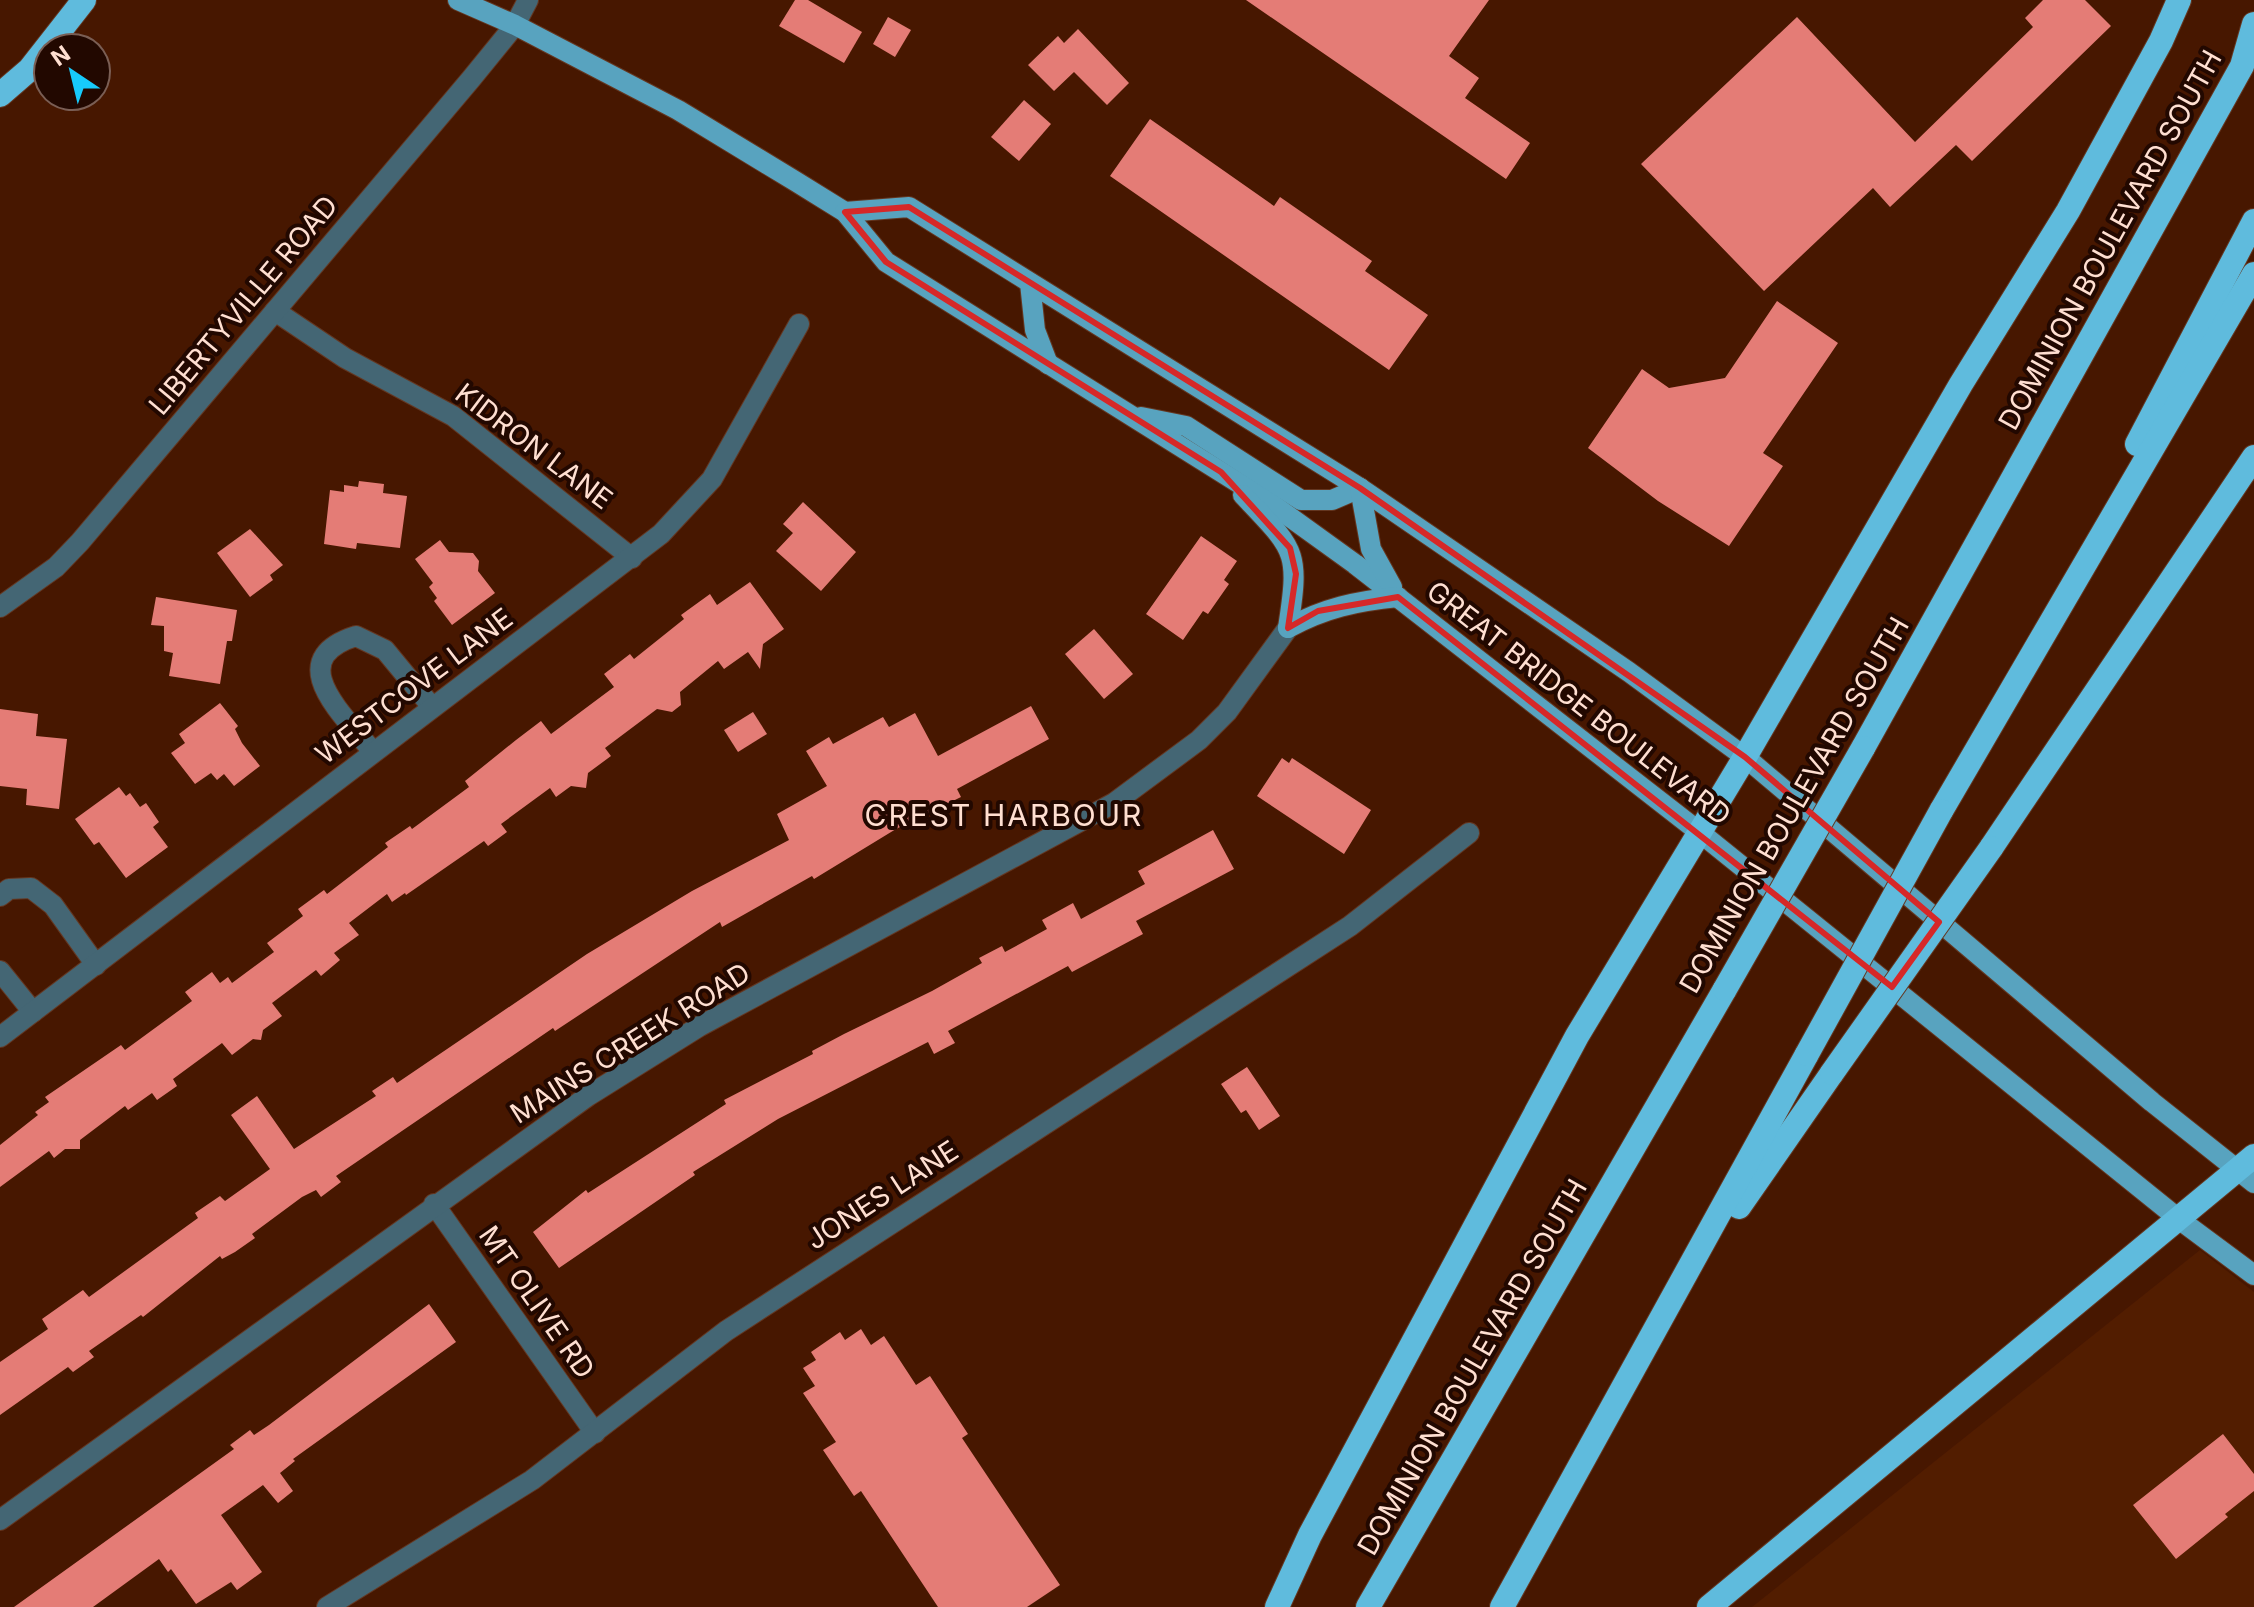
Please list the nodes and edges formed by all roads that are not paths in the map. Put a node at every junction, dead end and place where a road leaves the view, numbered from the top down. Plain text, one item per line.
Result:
1 (84, 0) edge
2 (458, 0) edge
3 (528, 0) edge
4 (2179, 0) edge
5 (2254, 24) edge
6 (515, 25) junction
7 (0, 95) edge
8 (845, 212) junction
9 (2254, 221) edge
10 (2254, 274) edge
11 (1030, 283) junction
12 (275, 311) junction
13 (799, 324) dead end
14 (1048, 364) junction
15 (1130, 415) junction
16 (2254, 457) edge
17 (1221, 472) junction
18 (1360, 488) junction
19 (632, 558) junction
20 (1398, 597) junction
21 (0, 607) edge
22 (1288, 628) junction
23 (432, 707) junction
24 (1989, 726) junction
25 (373, 752) junction
26 (1745, 757) junction
27 (1698, 831) junction
28 (1469, 833) dead end
29 (0, 896) edge
30 (96, 965) junction
31 (0, 971) edge
32 (33, 1012) junction
33 (0, 1037) edge
34 (2249, 1170) edge
35 (434, 1204) junction
36 (2180, 1220) junction
37 (2254, 1275) edge
38 (1670, 1308) junction
39 (595, 1433) junction
40 (0, 1520) edge
41 (327, 1607) edge
42 (1277, 1607) edge
43 (1368, 1607) edge
44 (1502, 1607) edge
45 (1709, 1607) edge

1 - 7 highway
2 - 6 main road, GREAT BRIDGE BOULEVARD
3 - 6 street, LIBERTYVILLE ROAD
4 - 26 highway
5 - 43 highway, DOMINION BOULEVARD SOUTH, bridge
6 - 8 main road, GREAT BRIDGE BOULEVARD
6 - 12 street, LIBERTYVILLE ROAD
8 - 11 main road, GREAT BRIDGE BOULEVARD
8 - 14 main road, GREAT BRIDGE BOULEVARD
9 - 24 highway
10 - 24 highway
11 - 14 main road
11 - 18 main road, GREAT BRIDGE BOULEVARD
12 - 19 street, KIDRON LANE
12 - 21 street, LIBERTYVILLE ROAD
13 - 19 street, WESTCOVE LANE
14 - 15 main road, GREAT BRIDGE BOULEVARD
15 - 17 main road, GREAT BRIDGE BOULEVARD
15 - 18 main road
16 - 38 highway, bridge
17 - 20 main road, GREAT BRIDGE BOULEVARD
17 - 22 main road
18 - 20 main road
18 - 26 main road, GREAT BRIDGE BOULEVARD
19 - 23 street, WESTCOVE LANE
20 - 22 main road
20 - 27 main road, GREAT BRIDGE BOULEVARD
22 - 35 street, MAINS CREEK ROAD
23 - 25 street, WESTCOVE LANE
23 - 25 street
24 - 38 highway, bridge
25 - 30 street, WESTCOVE LANE
26 - 27 highway
26 - 34 main road, GREAT BRIDGE BOULEVARD
27 - 36 main road, GREAT BRIDGE BOULEVARD
27 - 42 highway
28 - 39 street, JONES LANE
29 - 30 street
30 - 32 street, WESTCOVE LANE
31 - 32 street
32 - 33 street, WESTCOVE LANE
34 - 36 highway
35 - 39 street, MT OLIVE RD
35 - 40 street, MAINS CREEK ROAD
36 - 37 main road, GREAT BRIDGE BOULEVARD
36 - 45 highway
38 - 44 highway
39 - 41 street, JONES LANE

